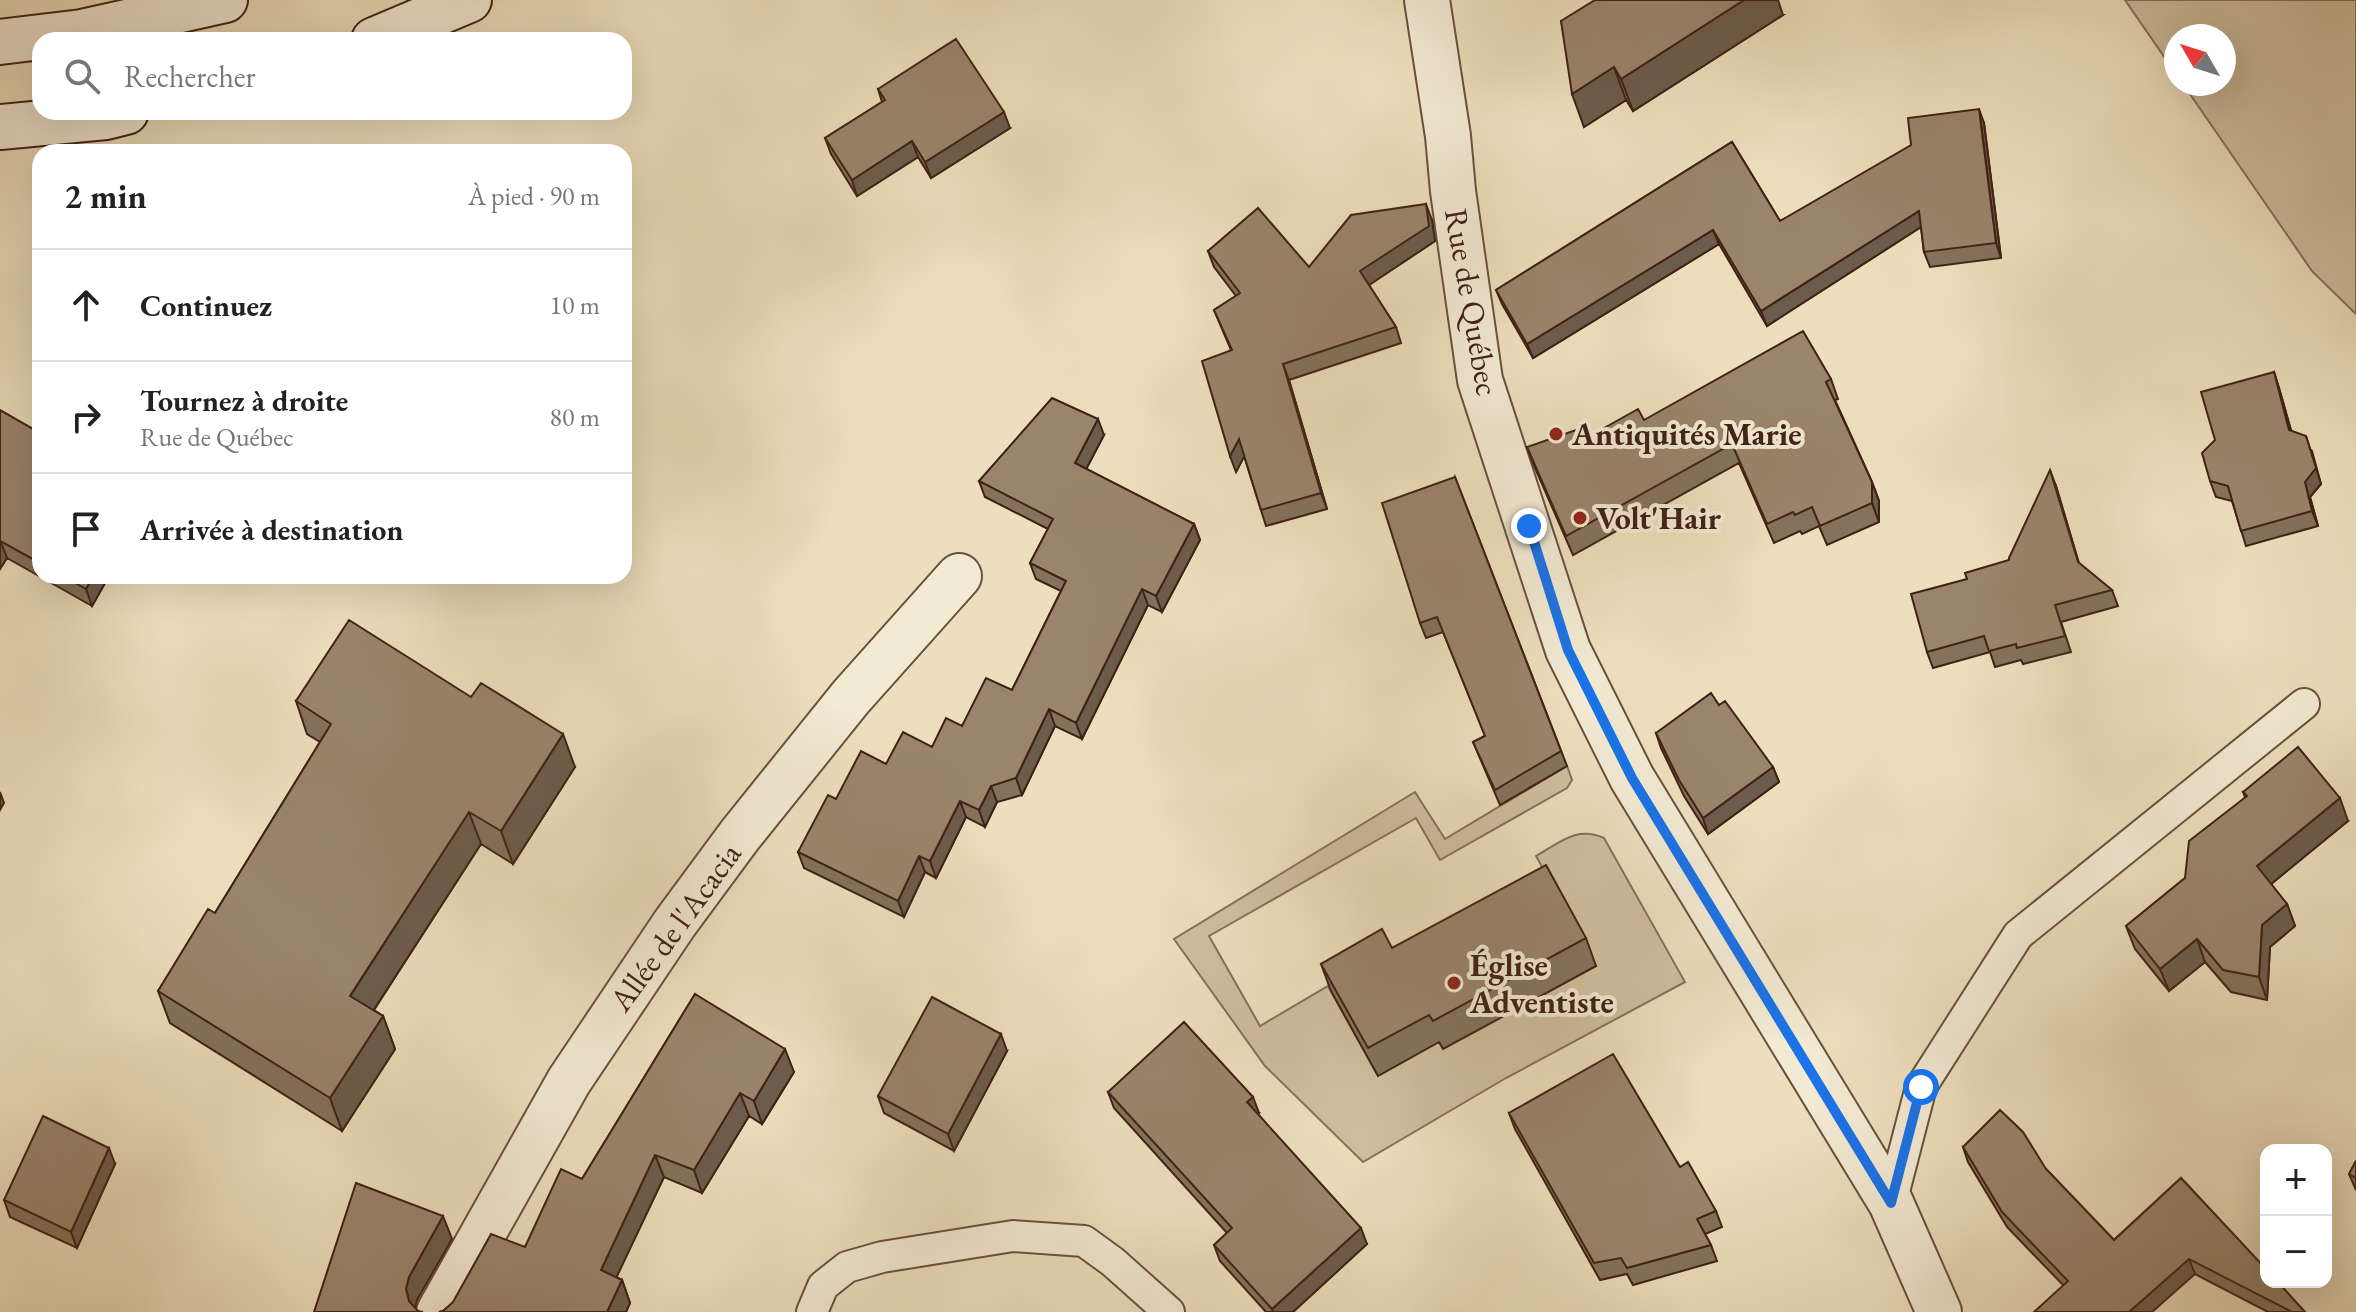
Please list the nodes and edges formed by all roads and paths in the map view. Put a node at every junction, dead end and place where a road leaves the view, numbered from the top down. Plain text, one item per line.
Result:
1 (225, 0) edge
2 (469, 0) edge
3 (1427, 0) edge
4 (82, 32) edge
5 (393, 32) edge
6 (32, 38) edge
7 (0, 42) edge
8 (74, 120) edge
9 (0, 127) edge
10 (959, 576) dead end
11 (2304, 704) dead end
12 (1891, 1203) junction
13 (439, 1312) edge
14 (812, 1312) edge
15 (1169, 1312) edge
16 (1939, 1312) edge

1 - 4 street
2 - 5 street
3 - 12 street, Rue de Québec
6 - 7 street
8 - 9 street
10 - 13 street, Allée de l'Acacia
11 - 12 lane
12 - 16 street, Rue de Québec
14 - 15 lane

